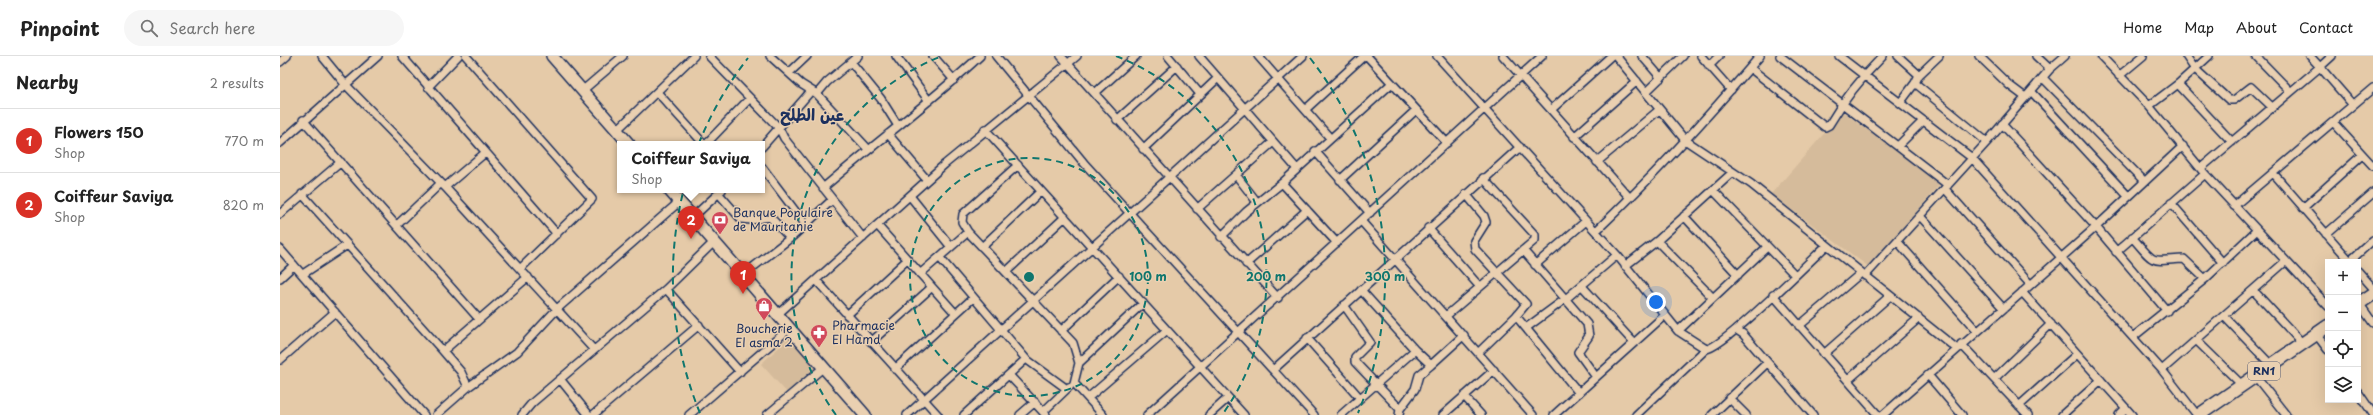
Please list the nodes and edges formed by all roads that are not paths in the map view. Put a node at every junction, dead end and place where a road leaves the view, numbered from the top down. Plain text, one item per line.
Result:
1 (287, 56) edge
2 (322, 56) edge
3 (402, 56) edge
4 (458, 56) edge
5 (466, 56) edge
6 (552, 56) edge
7 (623, 56) edge
8 (694, 56) edge
9 (709, 56) edge
10 (770, 56) edge
11 (807, 56) edge
12 (858, 56) edge
13 (896, 56) edge
14 (933, 56) edge
15 (980, 56) edge
16 (996, 56) edge
17 (1061, 56) edge
18 (1077, 56) edge
19 (1136, 56) edge
20 (1168, 56) edge
21 (1199, 56) edge
22 (1258, 56) edge
23 (1303, 56) edge
24 (1366, 56) edge
25 (1437, 56) edge
26 (1503, 56) edge
27 (1542, 56) edge
28 (1611, 56) edge
29 (1616, 56) edge
30 (1642, 56) edge
31 (1683, 56) edge
32 (1701, 56) edge
33 (1720, 56) edge
34 (1760, 56) edge
35 (1780, 56) edge
36 (1840, 56) edge
37 (1883, 56) edge
38 (1898, 56) edge
39 (1939, 56) edge
40 (1979, 56) edge
41 (2036, 56) edge
42 (2065, 56) edge
43 (2101, 56) edge
44 (2143, 56) edge
45 (2186, 56) edge
46 (2209, 56) edge
47 (2256, 56) edge
48 (2310, 56) edge
49 (2332, 56) edge
50 (375, 57) edge
51 (280, 62) edge
52 (851, 62) junction
53 (1068, 64) junction
54 (1177, 66) junction
55 (1709, 66) junction
56 (2320, 67) junction
57 (1750, 68) junction
58 (2194, 68) junction
59 (2050, 69) junction
60 (789, 73) junction
61 (1520, 74) junction
62 (1864, 75) junction
63 (1919, 75) junction
64 (2119, 76) junction
65 (1218, 78) junction
66 (1278, 78) junction
67 (1661, 78) junction
68 (2043, 78) junction
69 (954, 80) junction
70 (1637, 81) junction
71 (1915, 83) junction
72 (345, 84) junction
73 (1392, 84) junction
74 (2178, 84) junction
75 (428, 87) junction
76 (582, 90) junction
77 (1731, 90) junction
78 (2370, 90) edge
79 (2290, 91) junction
80 (657, 92) junction
81 (814, 92) junction
82 (1646, 92) junction
83 (2031, 92) junction
84 (1095, 93) junction
85 (1200, 94) junction
86 (1027, 95) junction
87 (2025, 97) junction
88 (750, 98) junction
89 (2373, 98) edge
90 (929, 101) junction
91 (1842, 103) junction
92 (1900, 103) junction
93 (2353, 105) junction
94 (2149, 106) junction
95 (2272, 107) junction
96 (1244, 109) junction
97 (1306, 109) junction
98 (1552, 109) junction
99 (1416, 110) junction
100 (1484, 110) junction
101 (1659, 110) junction
102 (303, 120) junction
103 (1117, 120) junction
104 (1923, 121) junction
105 (2334, 122) junction
106 (2002, 124) junction
107 (898, 126) junction
108 (779, 128) junction
109 (985, 129) junction
110 (617, 130) junction
111 (888, 134) junction
112 (1574, 137) junction
113 (1330, 138) junction
114 (1685, 140) junction
115 (626, 141) edge
116 (702, 141) edge
117 (708, 141) edge
118 (1273, 142) junction
119 (1987, 142) junction
120 (2232, 142) junction
121 (280, 143) edge
122 (1447, 143) junction
123 (765, 144) edge
124 (1898, 146) junction
125 (2183, 146) junction
126 (1520, 147) junction
127 (868, 149) junction
128 (1143, 149) junction
129 (1315, 151) junction
130 (485, 153) junction
131 (2362, 154) junction
132 (1972, 158) junction
133 (340, 162) junction
134 (1597, 162) junction
135 (1018, 165) junction
136 (2373, 166) edge
137 (1297, 169) junction
138 (765, 171) edge
139 (2203, 171) junction
140 (1733, 172) junction
141 (1236, 174) junction
142 (2274, 174) junction
143 (1169, 178) junction
144 (1483, 178) junction
145 (927, 180) junction
146 (1340, 180) junction
147 (2144, 182) junction
148 (1282, 183) junction
149 (443, 185) junction
150 (1947, 187) junction
151 (823, 188) junction
152 (1041, 191) junction
153 (1714, 191) junction
154 (672, 193) edge
155 (719, 193) edge
156 (721, 193) edge
157 (2373, 193) edge
158 (302, 194) junction
159 (1466, 194) junction
160 (910, 196) junction
161 (2128, 196) junction
162 (1630, 198) junction
163 (832, 200) junction
164 (680, 202) junction
165 (1257, 202) junction
166 (2171, 204) junction
167 (2234, 206) junction
168 (2303, 208) junction
169 (1197, 209) junction
170 (1307, 210) junction
171 (280, 214) edge
172 (1129, 214) junction
173 (1370, 214) junction
174 (1684, 216) junction
175 (1920, 216) junction
176 (693, 217) junction
177 (1065, 217) junction
178 (1586, 221) junction
179 (1362, 222) junction
180 (805, 224) junction
181 (397, 225) junction
182 (877, 226) junction
183 (2096, 227) junction
184 (1428, 228) junction
185 (2257, 230) junction
186 (1596, 231) junction
187 (968, 232) junction
188 (557, 234) junction
189 (2326, 234) junction
190 (1222, 237) junction
191 (2132, 237) junction
192 (790, 238) junction
193 (863, 238) junction
194 (2373, 240) edge
195 (1657, 241) junction
196 (1897, 241) junction
197 (714, 242) junction
198 (1337, 243) junction
199 (1827, 245) junction
200 (347, 246) junction
201 (951, 247) junction
202 (982, 247) junction
203 (1767, 247) junction
204 (1093, 248) junction
205 (280, 249) edge
206 (1523, 250) junction
207 (2116, 252) junction
208 (1617, 255) junction
209 (2060, 257) junction
210 (940, 258) junction
211 (1395, 259) junction
212 (2348, 259) edge
213 (2352, 259) edge
214 (908, 260) junction
215 (2286, 260) junction
216 (2223, 263) junction
217 (1246, 264) junction
218 (294, 265) junction
219 (1536, 265) junction
220 (1625, 266) junction
221 (520, 269) junction
222 (1006, 272) junction
223 (1497, 272) junction
224 (303, 274) junction
225 (920, 274) junction
226 (1863, 274) junction
227 (2361, 274) edge
228 (743, 275) junction
229 (1738, 275) junction
230 (1795, 275) junction
231 (1119, 276) junction
232 (528, 277) junction
233 (280, 278) edge
234 (2205, 279) junction
235 (816, 280) junction
236 (2030, 284) junction
237 (1582, 286) junction
238 (932, 287) junction
239 (1480, 287) junction
240 (2373, 288) edge
241 (666, 289) junction
242 (1361, 290) junction
243 (2253, 290) junction
244 (2022, 292) junction
245 (2373, 294) edge
246 (1773, 296) junction
247 (1890, 296) junction
248 (973, 298) junction
249 (1278, 298) junction
250 (1713, 298) junction
251 (1565, 300) junction
252 (1033, 301) junction
253 (1142, 303) junction
254 (2325, 303) edge
255 (2361, 303) edge
256 (1344, 305) junction
257 (2361, 307) edge
258 (2003, 308) junction
259 (557, 309) junction
260 (2167, 311) junction
261 (335, 312) junction
262 (955, 313) junction
263 (778, 314) junction
264 (847, 315) junction
265 (1664, 315) junction
266 (1446, 316) junction
267 (1516, 316) junction
268 (2224, 316) junction
269 (1919, 318) junction
270 (479, 319) junction
271 (2373, 323) edge
272 (2051, 324) junction
273 (699, 325) junction
274 (1799, 326) junction
275 (790, 328) junction
276 (1526, 328) junction
277 (2325, 328) edge
278 (1000, 330) junction
279 (1167, 330) junction
280 (1736, 330) junction
281 (1061, 331) junction
282 (1678, 331) junction
283 (1977, 331) junction
284 (1238, 332) junction
285 (2316, 334) junction
286 (1464, 336) junction
287 (1307, 338) junction
288 (2133, 338) junction
289 (2196, 340) junction
290 (871, 342) junction
291 (1634, 343) junction
292 (2303, 344) junction
293 (2325, 346) edge
294 (1959, 347) junction
295 (594, 350) junction
296 (1415, 350) junction
297 (1706, 350) junction
298 (443, 351) junction
299 (1479, 352) junction
300 (1824, 354) junction
301 (2077, 354) junction
302 (1026, 359) junction
303 (280, 360) edge
304 (1079, 363) junction
305 (1767, 364) junction
306 (1431, 365) junction
307 (2272, 366) junction
308 (824, 367) junction
309 (1200, 367) junction
310 (896, 369) junction
311 (1273, 370) junction
312 (1494, 370) junction
313 (2162, 370) junction
314 (740, 372) junction
315 (1009, 375) junction
316 (1928, 375) junction
317 (1596, 377) junction
318 (2256, 377) junction
319 (560, 379) junction
320 (1994, 379) junction
321 (1848, 380) junction
322 (2101, 380) junction
323 (1074, 383) junction
324 (1375, 384) junction
325 (2243, 386) junction
326 (468, 387) junction
327 (1067, 389) junction
328 (1579, 393) junction
329 (1464, 396) junction
330 (2361, 396) edge
331 (1089, 397) junction
332 (1228, 398) junction
333 (1360, 398) junction
334 (1730, 398) junction
335 (924, 400) junction
336 (1035, 402) junction
337 (2019, 406) junction
338 (2126, 408) junction
339 (1400, 412) edge
340 (1448, 413) edge
341 (769, 414) edge
342 (1045, 414) edge
343 (1957, 414) edge
344 (2373, 414) edge
345 (424, 415) edge
346 (436, 415) edge
347 (522, 415) edge
348 (589, 415) edge
349 (593, 415) edge
350 (689, 415) edge
351 (865, 415) edge
352 (907, 415) edge
353 (938, 415) edge
354 (964, 415) edge
355 (1020, 415) edge
356 (1104, 415) edge
357 (1147, 415) edge
358 (1210, 415) edge
359 (1244, 415) edge
360 (1314, 415) edge
361 (1341, 415) edge
362 (1481, 415) edge
363 (1533, 415) edge
364 (1554, 415) edge
365 (1636, 415) edge
366 (1712, 415) edge
367 (1746, 415) edge
368 (1813, 415) edge
369 (1878, 415) edge
370 (1883, 415) edge
371 (2028, 415) edge
372 (2062, 415) edge
373 (2119, 415) edge
374 (2132, 415) edge
375 (2198, 415) edge
376 (2286, 415) edge

1 - 51 street
2 - 72 street
3 - 75 street
4 - 75 street
5 - 188 street
6 - 76 main road
7 - 76 street
8 - 80 street
9 - 88 street
10 - 60 street
11 - 60 street
12 - 52 street
13 - 90 street
14 - 69 street
15 - 69 street
16 - 86 street
17 - 53 street
18 - 53 street
19 - 84 street
20 - 54 street
21 - 65 street
22 - 66 street
23 - 66 street
24 - 73 street
24 - 97 street
25 - 100 street
26 - 61 street
27 - 61 street
28 - 98 street
29 - 70 street
30 - 67 street
31 - 67 street
32 - 55 street
33 - 55 street
34 - 57 street
35 - 91 street
36 - 62 street
37 - 62 street
38 - 63 street
39 - 63 street
40 - 87 street
41 - 59 street
42 - 59 street
43 - 64 street
44 - 64 street
45 - 58 street
46 - 58 street
47 - 79 street
48 - 56 street
49 - 56 street
50 - 72 street
52 - 81 street
52 - 107 street
53 - 84 street
53 - 86 street
54 - 85 street
54 - 103 street
55 - 77 street
56 - 79 street
56 - 93 street
57 - 77 street
57 - 91 street
58 - 74 street
58 - 95 street
59 - 68 street
60 - 81 street
61 - 98 street
61 - 100 street
62 - 91 street
62 - 92 street
63 - 71 street
64 - 94 street
65 - 85 street
65 - 96 street
66 - 96 street
66 - 97 street
67 - 82 street
68 - 83 street
68 - 147 street
69 - 90 street
70 - 82 street
70 - 112 street
71 - 92 street
71 - 119 street
72 - 102 street
72 - 149 street
73 - 99 street
73 - 113 street
74 - 94 street
74 - 120 street
75 - 130 street
76 - 110 main road
77 - 114 street
78 - 89 street
78 - 93 street
79 - 95 street
80 - 110 street
80 - 116 street
81 - 108 street
81 - 127 street
82 - 101 street
83 - 87 street
83 - 161 street
84 - 103 street
85 - 128 street
86 - 109 street
86 - 172 street
87 - 106 street
88 - 108 street
88 - 117 street
90 - 107 street
91 - 124 street
92 - 104 street
93 - 105 street
94 - 125 street
95 - 120 street
96 - 118 street
96 - 143 street
97 - 113 street
98 - 112 street
99 - 122 street
99 - 146 street
100 - 122 street
100 - 126 street
101 - 114 street
101 - 134 street
102 - 121 street
102 - 133 street
103 - 128 street
104 - 124 street
104 - 132 street
105 - 131 street
105 - 142 street
106 - 119 street
106 - 183 street
107 - 111 street
108 - 123 street
108 - 151 street
109 - 135 street
109 - 145 street
110 - 115 main road
111 - 127 street
111 - 145 street
112 - 134 street
113 - 129 street
114 - 140 street
114 - 162 street
118 - 137 street
118 - 141 street
119 - 132 street
120 - 139 street
122 - 173 street
124 - 150 street
125 - 139 street
125 - 147 street
126 - 144 street
126 - 178 street
127 - 151 street
128 - 143 street
129 - 137 street
129 - 146 street
130 - 149 street
130 - 188 street
131 - 136 street
131 - 168 street
132 - 150 street
132 - 209 street
133 - 158 street
133 - 181 street
134 - 162 street
135 - 152 street
135 - 187 street
137 - 148 street
138 - 180 street
139 - 166 street
139 - 167 street
140 - 153 street
140 - 199 street
141 - 165 street
141 - 169 street
142 - 167 street
142 - 168 street
143 - 169 street
143 - 172 street
144 - 159 street
144 - 206 street
145 - 160 street
146 - 173 street
147 - 161 street
148 - 165 street
148 - 170 street
149 - 181 street
149 - 221 street
150 - 175 street
150 - 236 street
151 - 163 street
152 - 177 street
152 - 202 street
153 - 174 street
153 - 203 street
154 - 164 main road
155 - 176 street
156 - 192 street
157 - 189 street
158 - 171 street
158 - 200 street
159 - 184 street
159 - 223 street
160 - 182 street
160 - 201 street
161 - 183 street
162 - 186 street
163 - 180 street
163 - 193 street
164 - 176 main road
164 - 259 street
165 - 190 street
166 - 191 street
166 - 216 street
167 - 185 street
168 - 189 street
169 - 190 street
170 - 198 street
170 - 217 street
172 - 204 street
172 - 284 street
173 - 179 street
174 - 195 street
174 - 229 street
175 - 196 street
175 - 258 street
176 - 197 main road
177 - 204 street
177 - 222 street
178 - 186 street
178 - 219 street
179 - 198 street
179 - 211 street
180 - 192 street
181 - 270 street
182 - 193 street
182 - 214 street
183 - 207 street
183 - 209 street
184 - 211 street
184 - 239 street
185 - 215 street
185 - 216 street
186 - 208 street
187 - 201 street
187 - 202 street
188 - 221 street
189 - 212 street
190 - 217 street
191 - 207 street
191 - 234 street
192 - 228 street
193 - 235 street
194 - 213 street
195 - 220 street
195 - 250 street
196 - 226 street
196 - 283 street
197 - 228 main road
197 - 241 street
198 - 249 street
199 - 226 street
199 - 230 street
200 - 224 street
200 - 298 street
201 - 210 street
202 - 222 street
203 - 229 street
203 - 230 street
204 - 231 street
204 - 252 street
205 - 218 street
206 - 219 street
206 - 223 street
207 - 260 street
208 - 220 street
208 - 237 street
209 - 236 street
209 - 288 street
210 - 225 street
210 - 248 street
211 - 242 street
211 - 266 street
214 - 225 street
214 - 264 street
215 - 243 street
215 - 254 street
216 - 234 street
217 - 249 street
218 - 224 street
218 - 233 street
219 - 251 street
220 - 265 street
221 - 232 street
222 - 252 street
223 - 239 street
223 - 267 street
224 - 261 street
225 - 238 street
226 - 247 street
226 - 274 street
227 - 240 street
228 - 263 main road
229 - 250 street
230 - 246 street
231 - 253 street
231 - 281 street
232 - 259 street
232 - 270 street
234 - 260 street
235 - 263 street
235 - 264 street
236 - 244 street
237 - 251 street
237 - 291 street
238 - 262 street
238 - 290 street
239 - 266 street
241 - 273 street
241 - 295 street
242 - 256 street
242 - 296 street
243 - 268 street
243 - 292 street
244 - 258 street
244 - 272 street
245 - 255 highway
246 - 274 street
246 - 280 street
247 - 269 street
247 - 300 street
248 - 262 street
248 - 278 street
249 - 284 street
250 - 282 street
251 - 276 street
251 - 317 street
252 - 278 street
252 - 281 street
253 - 279 street
253 - 304 street
256 - 287 street
256 - 324 street
257 - 271 street
258 - 283 street
259 - 295 street
259 - 326 street
260 - 288 street
261 - 303 street
261 - 345 street
262 - 310 street
263 - 275 main road
264 - 290 street
265 - 282 street
265 - 291 street
266 - 286 street
267 - 276 street
267 - 299 street
268 - 289 street
268 - 307 street
269 - 294 street
269 - 321 street
270 - 298 street
272 - 301 street
272 - 320 street
273 - 314 street
273 - 349 street
274 - 300 street
275 - 308 main road
275 - 314 street
276 - 328 street
277 - 285 highway, RN1
278 - 302 street
278 - 335 street
279 - 309 street
279 - 331 street
280 - 297 street
280 - 305 street
281 - 304 street
282 - 297 street
283 - 294 street
284 - 309 street
284 - 311 street
285 - 292 highway, RN1
285 - 293 street
286 - 299 street
286 - 306 street
287 - 311 street
287 - 333 street
288 - 313 street
289 - 313 street
289 - 325 street
290 - 310 street
291 - 317 street
292 - 307 highway, RN1
294 - 316 street
294 - 320 street
295 - 319 street
296 - 306 street
296 - 324 street
297 - 365 street
298 - 326 street
299 - 312 street
300 - 321 street
301 - 322 street
301 - 337 street
302 - 315 street
302 - 327 street
304 - 323 street
305 - 334 street
305 - 368 street
306 - 339 street
307 - 318 highway, RN1
308 - 341 street
308 - 351 main road
309 - 332 street
309 - 357 street
310 - 335 street
311 - 360 street
312 - 329 street
312 - 363 street
313 - 375 street
314 - 350 street
315 - 336 street
315 - 354 street
316 - 343 street
316 - 370 street
317 - 328 street
318 - 325 highway, RN1
318 - 376 street
319 - 347 street
319 - 348 street
320 - 337 street
321 - 369 street
322 - 338 street
322 - 372 street
323 - 327 street
323 - 331 street
324 - 333 street
324 - 339 street
325 - 375 highway, RN1
326 - 346 street
327 - 342 street
328 - 364 street
329 - 340 street
329 - 362 street
330 - 344 street
331 - 356 street
332 - 358 street
332 - 359 street
333 - 361 street
334 - 366 street
334 - 367 street
335 - 352 street
335 - 353 street
336 - 342 street
336 - 355 street
337 - 371 street
338 - 373 street
338 - 374 street

